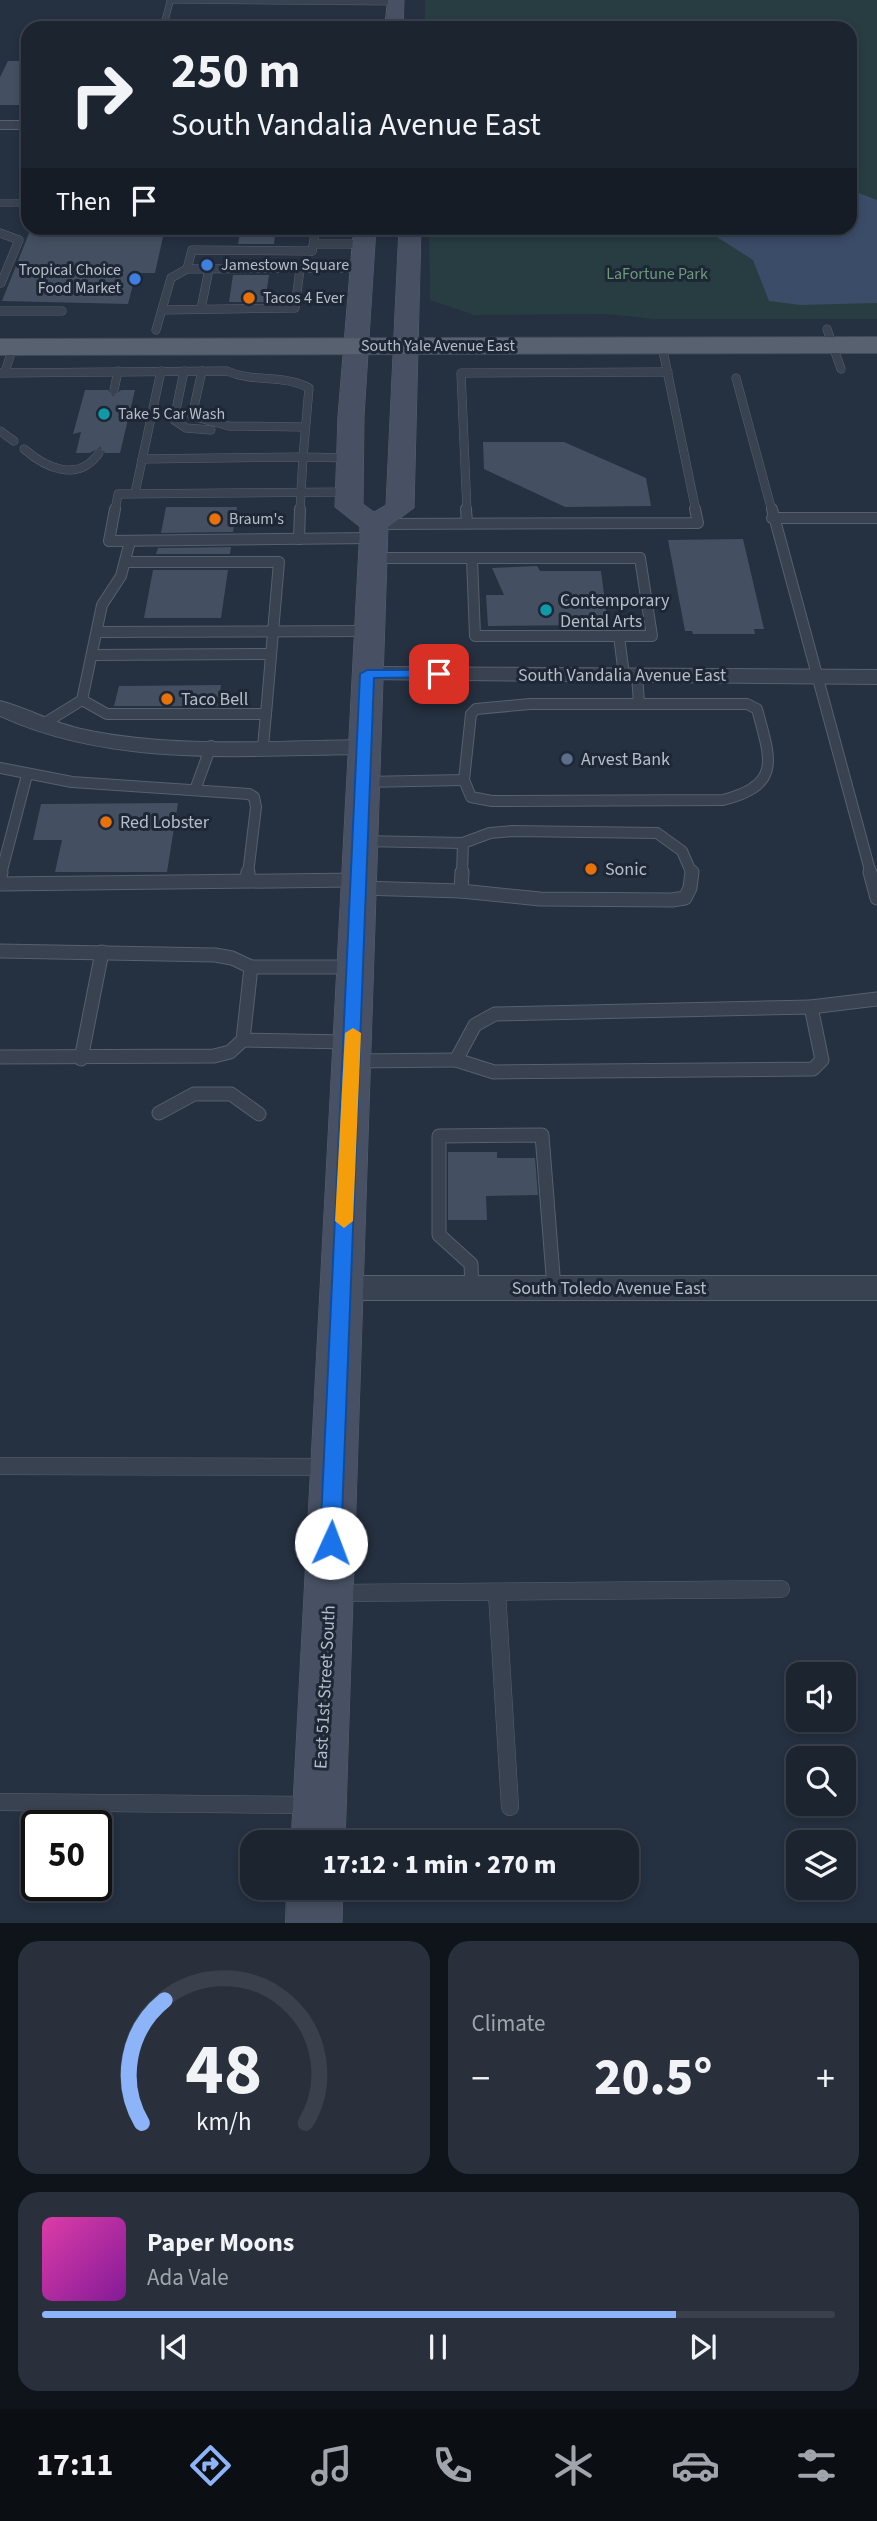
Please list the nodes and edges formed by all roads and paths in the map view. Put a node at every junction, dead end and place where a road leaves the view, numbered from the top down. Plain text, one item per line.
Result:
1 (170, 1) edge
2 (396, 1) edge
3 (165, 21) edge
4 (395, 21) edge
5 (0, 125) edge
6 (21, 125) edge
7 (0, 201) edge
8 (21, 202) edge
9 (0, 233) edge
10 (315, 235) edge
11 (410, 235) edge
12 (364, 236) edge
13 (313, 248) junction
14 (311, 268) junction
15 (362, 268) junction
16 (187, 269) junction
17 (209, 269) junction
18 (300, 269) junction
19 (1, 283) edge
20 (201, 309) junction
21 (0, 311) edge
22 (62, 311) dead end
23 (159, 320) junction
24 (877, 329) edge
25 (357, 338) junction
26 (406, 338) junction
27 (877, 345) edge
28 (132, 346) junction
29 (662, 346) junction
30 (834, 348) junction
31 (4, 354) edge
32 (230, 358) junction
33 (122, 371) junction
34 (161, 371) junction
35 (184, 371) junction
36 (202, 371) junction
37 (668, 372) junction
38 (736, 377) dead end
39 (114, 390) dead end
40 (236, 427) junction
41 (304, 427) junction
42 (0, 431) edge
43 (14, 441) dead end
44 (24, 449) dead end
45 (99, 453) dead end
46 (303, 457) junction
47 (349, 458) junction
48 (142, 460) junction
49 (303, 492) junction
50 (349, 492) junction
51 (135, 493) junction
52 (772, 518) junction
53 (877, 518) edge
54 (467, 523) junction
55 (299, 539) junction
56 (373, 540) junction
57 (130, 541) junction
58 (472, 558) junction
59 (125, 562) junction
60 (273, 631) junction
61 (369, 631) junction
62 (97, 632) junction
63 (619, 636) junction
64 (271, 654) junction
65 (92, 655) junction
66 (367, 674) junction
67 (631, 675) junction
68 (816, 676) junction
69 (877, 677) edge
70 (82, 701) junction
71 (639, 703) junction
72 (0, 708) edge
73 (266, 714) junction
74 (40, 726) junction
75 (211, 746) junction
76 (263, 746) junction
77 (364, 747) junction
78 (0, 768) edge
79 (27, 775) junction
80 (464, 780) junction
81 (363, 782) junction
82 (195, 790) junction
83 (361, 841) junction
84 (463, 843) junction
85 (0, 877) edge
86 (247, 880) junction
87 (0, 884) edge
88 (359, 884) junction
89 (461, 891) junction
90 (877, 898) edge
91 (0, 951) edge
92 (102, 952) junction
93 (251, 967) junction
94 (356, 967) junction
95 (877, 999) edge
96 (811, 1007) junction
97 (243, 1040) junction
98 (352, 1051) junction
99 (0, 1058) edge
100 (81, 1059) junction
101 (456, 1060) junction
102 (159, 1113) dead end
103 (259, 1114) dead end
104 (341, 1288) junction
105 (472, 1288) junction
106 (554, 1288) junction
107 (877, 1288) edge
108 (0, 1465) edge
109 (334, 1467) junction
110 (781, 1590) dead end
111 (497, 1593) junction
112 (329, 1594) junction
113 (0, 1802) edge
114 (510, 1807) dead end
115 (318, 1824) edge
116 (315, 1900) edge
117 (314, 1923) edge

1 - 2 lane
1 - 3 lane
2 - 4 main road
5 - 6 street
7 - 8 lane
9 - 19 lane
10 - 13 lane
11 - 26 main road
12 - 13 lane
12 - 15 main road
13 - 14 lane
13 - 16 lane
14 - 15 lane
14 - 18 lane
15 - 25 main road
16 - 17 lane
16 - 23 lane
17 - 18 lane
17 - 20 lane
18 - 20 lane
20 - 23 lane
21 - 22 lane
23 - 25 main road, South Yale Avenue East
23 - 31 main road, South Yale Avenue East
24 - 30 main road, South Yale Avenue East
25 - 26 main road, South Yale Avenue East
25 - 32 main road, South Yale Avenue East
25 - 47 main road
26 - 29 main road, South Yale Avenue East
26 - 30 main road, South Yale Avenue East
26 - 56 main road
27 - 30 main road, South Yale Avenue East
28 - 31 main road, South Yale Avenue East
28 - 32 main road, South Yale Avenue East
28 - 33 lane
29 - 30 main road, South Yale Avenue East
29 - 37 lane
31 - 33 lane
32 - 36 lane
32 - 41 lane
33 - 34 lane
33 - 39 lane
34 - 35 lane
34 - 48 lane
35 - 36 lane
35 - 40 lane
36 - 40 lane
37 - 54 lane
37 - 54 lane
38 - 52 lane
40 - 41 lane
41 - 46 lane
42 - 43 lane
44 - 45 lane
46 - 47 lane
46 - 48 lane
46 - 49 lane
47 - 50 main road
48 - 51 lane
49 - 50 lane
49 - 51 lane
49 - 55 lane
50 - 56 main road
51 - 57 lane
52 - 53 lane
52 - 68 lane
54 - 56 lane
55 - 56 lane
55 - 57 lane
56 - 58 lane
56 - 61 main road, East 51st Street South
57 - 59 lane
58 - 63 lane
58 - 63 lane
59 - 60 lane
59 - 62 lane
60 - 61 lane
60 - 62 lane
60 - 64 lane
61 - 66 main road, East 51st Street South
62 - 65 lane
63 - 67 lane
64 - 65 lane
64 - 73 lane
65 - 70 lane
66 - 67 street, South Vandalia Avenue East
66 - 77 main road, East 51st Street South
67 - 68 street, South Vandalia Avenue East
67 - 71 lane
68 - 69 street, South Vandalia Avenue East
68 - 90 lane
70 - 73 lane
70 - 74 lane
71 - 80 lane
71 - 80 lane
72 - 74 street
73 - 76 lane
74 - 75 street
75 - 76 street
75 - 82 lane
76 - 77 street
77 - 81 main road, East 51st Street South
78 - 79 lane
79 - 82 lane
79 - 85 lane
80 - 81 lane
81 - 83 main road, East 51st Street South
82 - 86 lane
83 - 84 lane
83 - 88 main road, East 51st Street South
84 - 89 lane
84 - 89 lane
86 - 87 lane
86 - 88 lane
88 - 89 lane
88 - 94 main road, East 51st Street South
91 - 92 lane
92 - 93 lane
92 - 100 lane
93 - 94 lane
93 - 97 lane
94 - 98 main road, East 51st Street South
95 - 96 lane
96 - 101 lane
96 - 101 lane
97 - 98 lane
97 - 100 lane
98 - 101 lane
98 - 104 main road, East 51st Street South
99 - 100 lane
102 - 103 lane
104 - 105 street, South Toledo Avenue East
104 - 109 main road, East 51st Street South
105 - 106 street, South Toledo Avenue East
105 - 106 lane
106 - 107 street, South Toledo Avenue East
108 - 109 lane
109 - 112 main road, East 51st Street South
110 - 111 lane
111 - 112 lane
111 - 114 lane
112 - 115 main road, East 51st Street South
113 - 115 lane
116 - 117 main road

